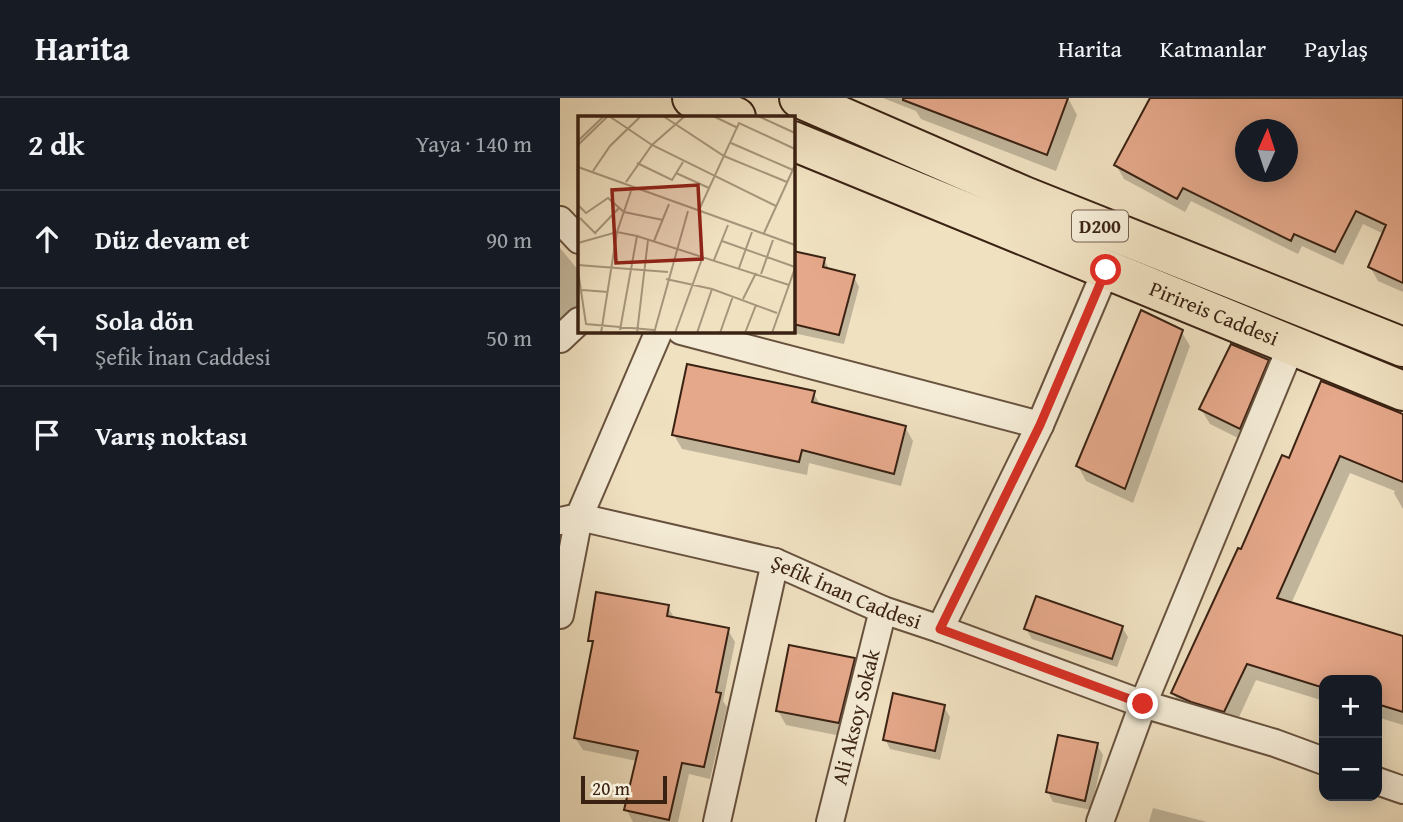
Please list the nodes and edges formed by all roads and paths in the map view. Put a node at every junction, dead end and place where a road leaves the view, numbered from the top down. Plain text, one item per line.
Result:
1 (692, 98) edge
2 (799, 98) edge
3 (734, 116) edge
4 (794, 141) edge
5 (560, 220) edge
6 (578, 239) edge
7 (1106, 270) junction
8 (578, 322) edge
9 (659, 332) edge
10 (685, 332) edge
11 (560, 339) edge
12 (1292, 344) junction
13 (1402, 344) edge
14 (1403, 391) edge
15 (1040, 425) junction
16 (570, 519) edge
17 (775, 562) junction
18 (883, 610) junction
19 (560, 615) edge
20 (940, 629) junction
21 (1143, 704) junction
22 (1319, 759) edge
23 (1382, 783) edge
24 (1403, 790) edge
25 (717, 822) edge
26 (830, 822) edge
27 (1100, 822) edge

1 - 3 highway
2 - 13 highway, Pirireis Caddesi / D200
4 - 7 highway, Pirireis Caddesi / D200
5 - 6 street
7 - 12 highway, Pirireis Caddesi / D200
7 - 15 street
8 - 11 street
9 - 16 street
10 - 15 street
12 - 14 highway, Pirireis Caddesi / D200
12 - 21 street
15 - 20 street
16 - 17 street, Şefik İnan Caddesi
16 - 19 street
17 - 18 street, Şefik İnan Caddesi
17 - 25 street
18 - 20 street, Şefik İnan Caddesi
18 - 26 street, Ali Aksoy Sokak
20 - 21 street, Şefik İnan Caddesi
21 - 22 street, Şefik İnan Caddesi
21 - 27 street
23 - 24 street

